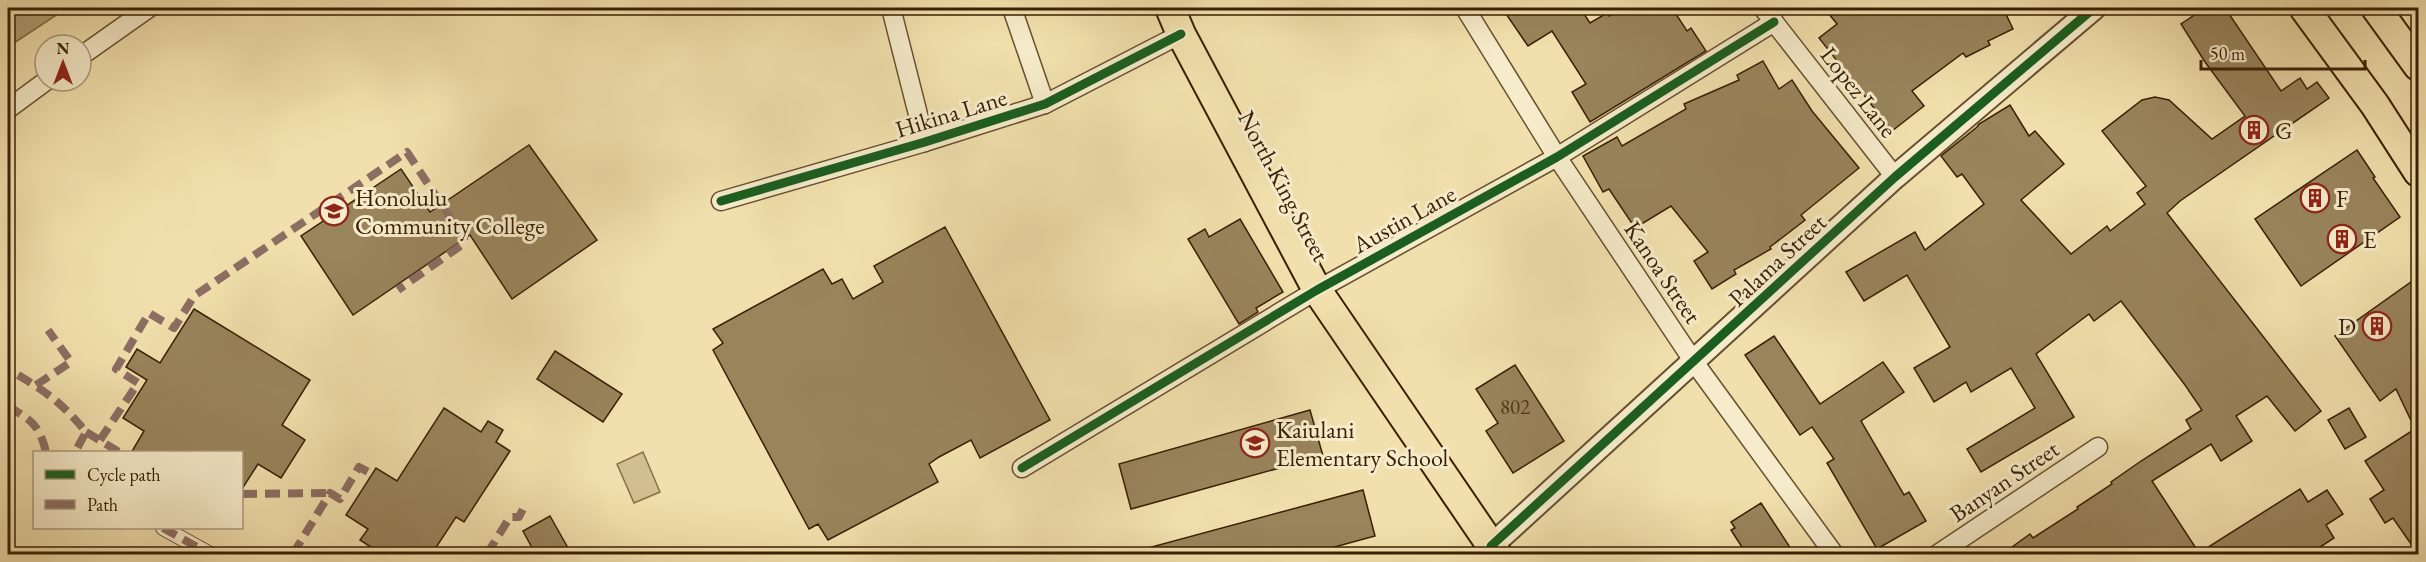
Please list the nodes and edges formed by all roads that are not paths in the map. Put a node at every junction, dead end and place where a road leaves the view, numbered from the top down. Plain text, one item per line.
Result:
1 (149, 8) edge
2 (891, 8) edge
3 (1012, 8) edge
4 (1170, 8) edge
5 (1465, 8) edge
6 (2094, 8) edge
7 (2304, 8) edge
8 (2376, 8) edge
9 (1768, 15) edge
10 (1181, 34) junction
11 (93, 48) edge
12 (2418, 66) edge
13 (33, 91) edge
14 (1045, 104) junction
15 (8, 109) edge
16 (925, 142) junction
17 (1557, 157) junction
18 (2418, 172) edge
19 (1895, 177) junction
20 (721, 201) dead end
21 (1317, 290) junction
22 (1695, 362) junction
23 (2098, 447) dead end
24 (1022, 468) dead end
25 (165, 529) edge
26 (1494, 550) edge
27 (210, 555) edge
28 (1834, 555) edge
29 (1938, 555) edge

1 - 11 street
2 - 16 street
3 - 14 street
4 - 10 main road, North King Street
5 - 17 street, Kanoa Street
6 - 19 street, Palama Street
7 - 18 main road
8 - 12 main road
9 - 17 street, Austin Lane
9 - 19 street, Lopez Lane
10 - 14 street, Hikina Lane
10 - 21 main road, North King Street
13 - 15 street
14 - 16 street, Hikina Lane
16 - 20 street, Hikina Lane
17 - 21 street, Austin Lane
17 - 22 street, Kanoa Street
19 - 22 street, Palama Street
21 - 24 street, Austin Lane
21 - 26 main road, North King Street
22 - 26 street, Palama Street
22 - 28 street, Kanoa Street
23 - 29 street, Banyan Street
25 - 27 street

